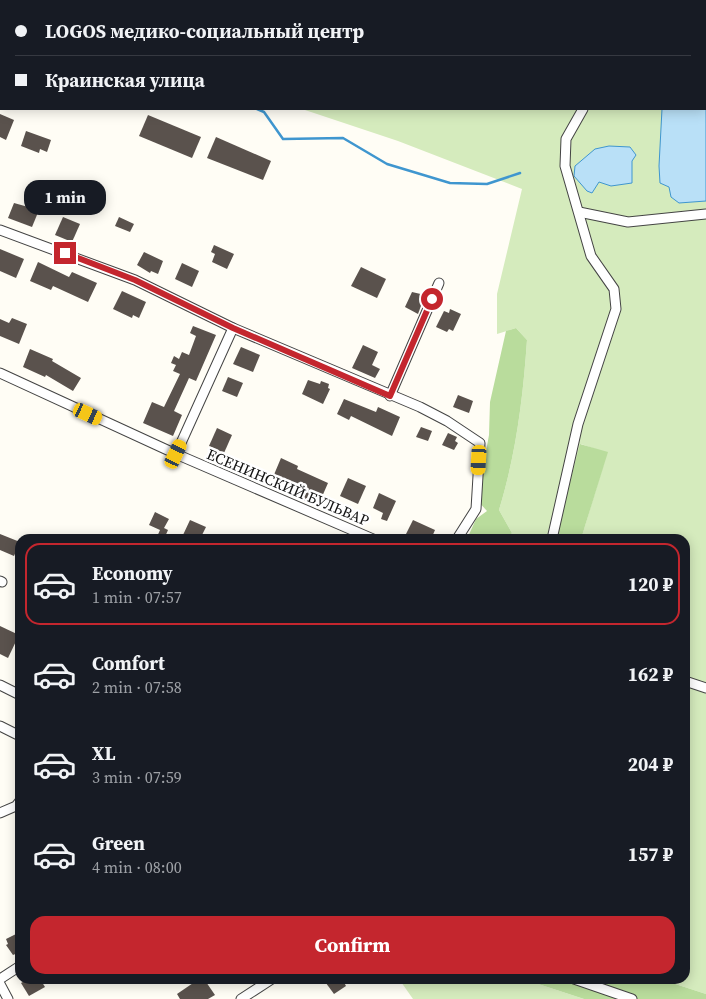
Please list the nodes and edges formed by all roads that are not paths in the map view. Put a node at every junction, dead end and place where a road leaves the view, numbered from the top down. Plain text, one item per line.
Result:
1 (582, 110) edge
2 (579, 212) junction
3 (706, 214) edge
4 (0, 230) edge
5 (438, 283) dead end
6 (233, 328) junction
7 (0, 373) edge
8 (390, 396) junction
9 (176, 454) junction
10 (361, 534) edge
11 (460, 534) edge
12 (553, 534) edge
13 (690, 683) edge
14 (0, 685) edge
15 (706, 688) edge
16 (15, 692) edge
17 (0, 726) edge
18 (15, 734) edge
19 (15, 806) edge
20 (0, 813) edge
21 (15, 969) edge
22 (0, 979) edge
23 (0, 984) edge
24 (264, 984) edge
25 (588, 984) edge
26 (8, 999) edge
27 (241, 999) edge
28 (632, 999) edge

1 - 2 street
2 - 3 street
2 - 12 street
4 - 6 street
5 - 8 street
6 - 8 street
6 - 9 street
7 - 9 street, ЕСЕНИНСКИЙ БУЛЬВАР
8 - 11 street
9 - 10 street, ЕСЕНИНСКИЙ БУЛЬВАР
13 - 15 street
14 - 16 street
17 - 18 street
19 - 20 street
21 - 22 street
23 - 26 street
24 - 27 street
25 - 28 street

